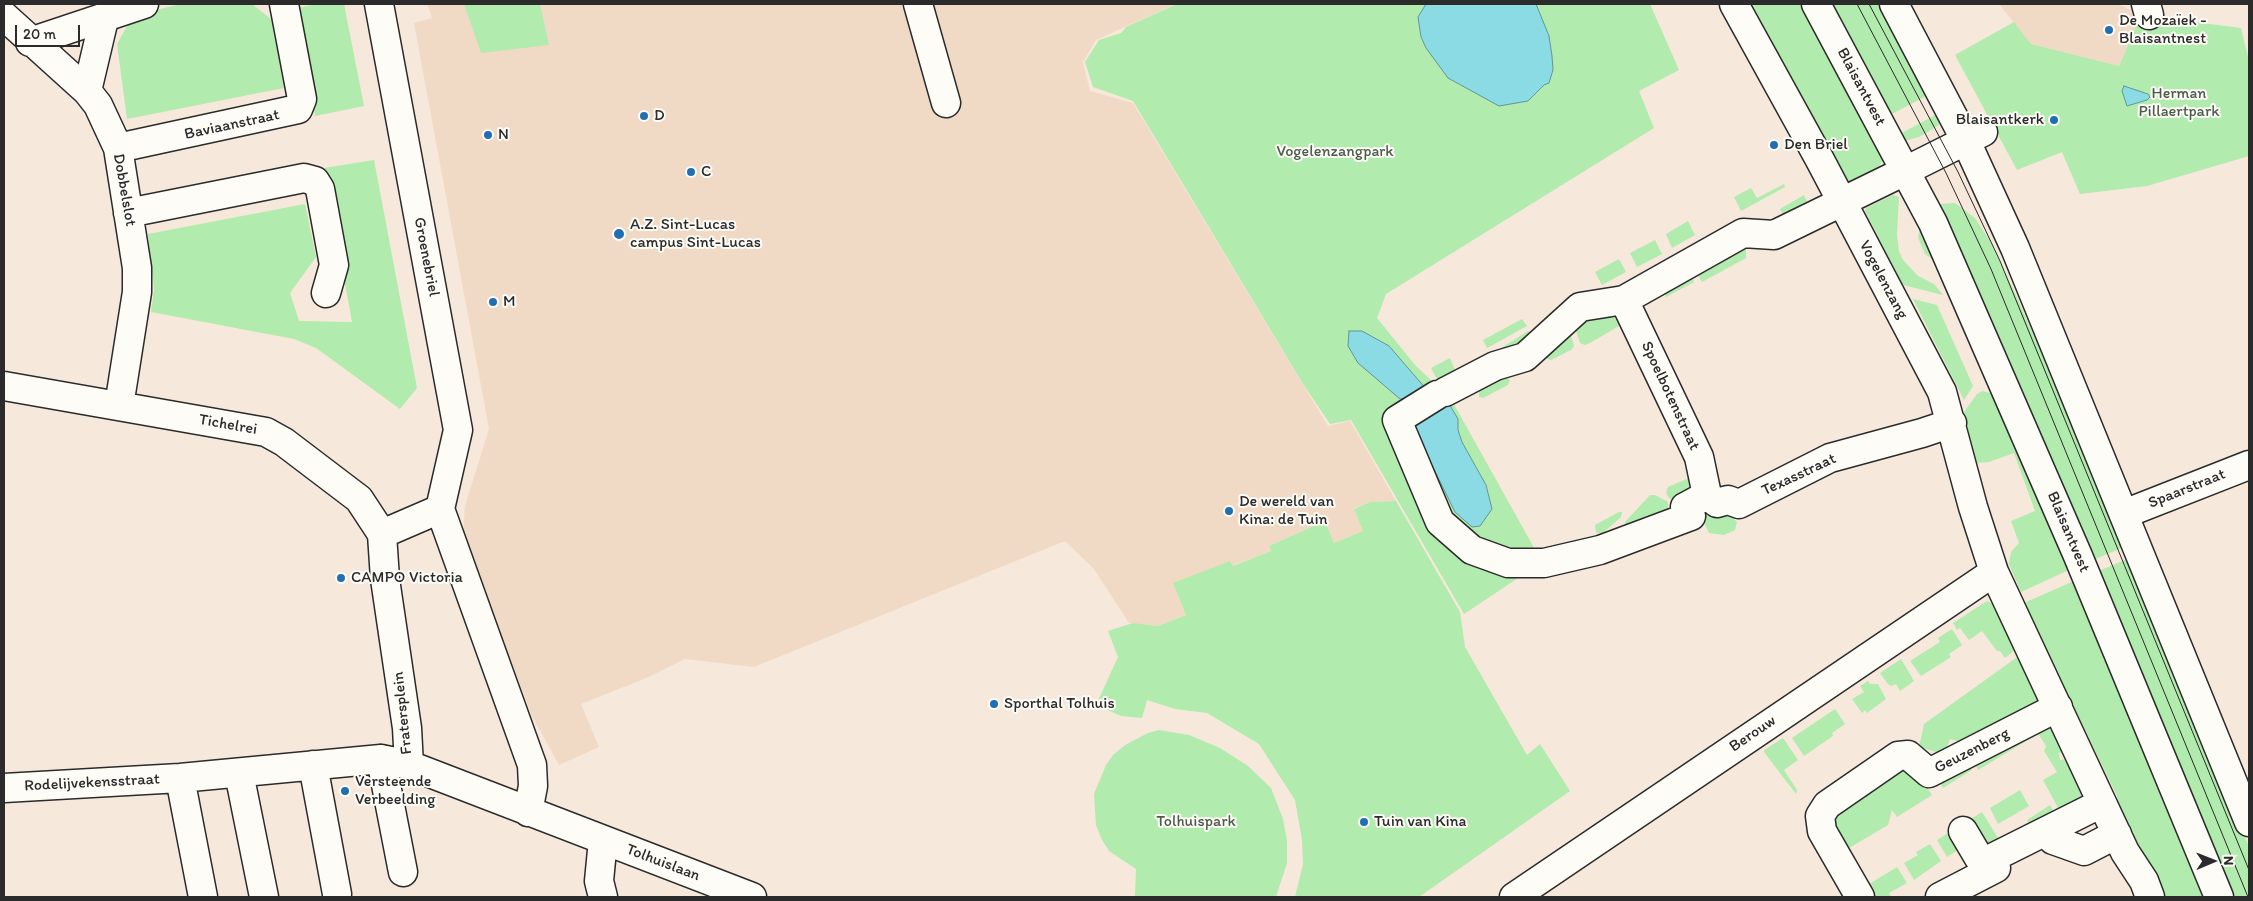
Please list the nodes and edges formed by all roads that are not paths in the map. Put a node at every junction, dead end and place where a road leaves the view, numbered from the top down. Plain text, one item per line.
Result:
1 (144, 4) edge
2 (284, 4) edge
3 (379, 4) edge
4 (918, 4) edge
5 (1734, 4) edge
6 (1816, 4) edge
7 (1894, 4) edge
8 (4, 16) edge
9 (104, 19) junction
10 (30, 42) junction
11 (87, 91) junction
12 (946, 103) dead end
13 (1975, 136) junction
14 (118, 148) junction
15 (1905, 171) junction
16 (1843, 202) junction
17 (128, 213) junction
18 (326, 293) dead end
19 (1624, 300) junction
20 (4, 386) edge
21 (119, 406) junction
22 (1952, 423) junction
23 (2249, 465) edge
24 (1707, 495) junction
25 (440, 509) junction
26 (2124, 514) junction
27 (382, 534) junction
28 (1994, 572) junction
29 (2058, 707) junction
30 (380, 759) junction
31 (313, 765) junction
32 (409, 765) junction
33 (239, 773) junction
34 (180, 778) junction
35 (4, 788) edge
36 (2102, 803) junction
37 (528, 812) junction
38 (2249, 822) edge
39 (2048, 830) junction
40 (1963, 831) dead end
41 (2117, 834) junction
42 (602, 840) junction
43 (1994, 869) junction
44 (403, 872) dead end
45 (337, 894) dead end
46 (203, 897) edge
47 (264, 897) edge
48 (603, 897) edge
49 (752, 897) edge
50 (1514, 897) edge
51 (1860, 897) edge
52 (1940, 897) edge
53 (2150, 897) edge
54 (2219, 897) edge

1 - 9 street
2 - 14 street, Baviaanstraat
3 - 25 street, Groenebriel
4 - 12 street
5 - 16 street, Vogelenzang
6 - 15 street, Blaisantvest
7 - 13 street
8 - 10 street, Dobbelslot
9 - 10 street
9 - 11 street
10 - 11 street, Dobbelslot
11 - 14 street, Dobbelslot
13 - 15 street
13 - 26 street
14 - 17 street, Dobbelslot
15 - 16 street
15 - 54 street, Blaisantvest
16 - 19 street
16 - 22 street, Vogelenzang
17 - 18 street
17 - 21 street, Dobbelslot
19 - 24 street, Spoelbotenstraat
19 - 24 street
20 - 21 street, Tichelrei
21 - 27 street, Tichelrei
22 - 24 street, Texasstraat
22 - 28 street, Vogelenzang
23 - 26 street, Spaarstraat
25 - 27 street
25 - 37 street
26 - 38 street
27 - 32 street, Fratersplein
28 - 29 street
28 - 50 street, Berouw
29 - 36 street
29 - 51 street, Geuzenberg
30 - 31 street, Rodelijvekensstraat
30 - 32 street, Rodelijvekensstraat
30 - 44 street
31 - 33 street, Rodelijvekensstraat
31 - 45 street
32 - 37 street, Fratersplein
33 - 34 street, Rodelijvekensstraat
33 - 47 street
34 - 35 street, Rodelijvekensstraat
34 - 46 street, Rodelijvekensstraat
36 - 39 street
36 - 41 street
37 - 42 street, Fratersplein
39 - 41 street
39 - 43 street
40 - 43 street
41 - 53 street
42 - 48 street
42 - 49 street, Tolhuislaan
43 - 52 street

